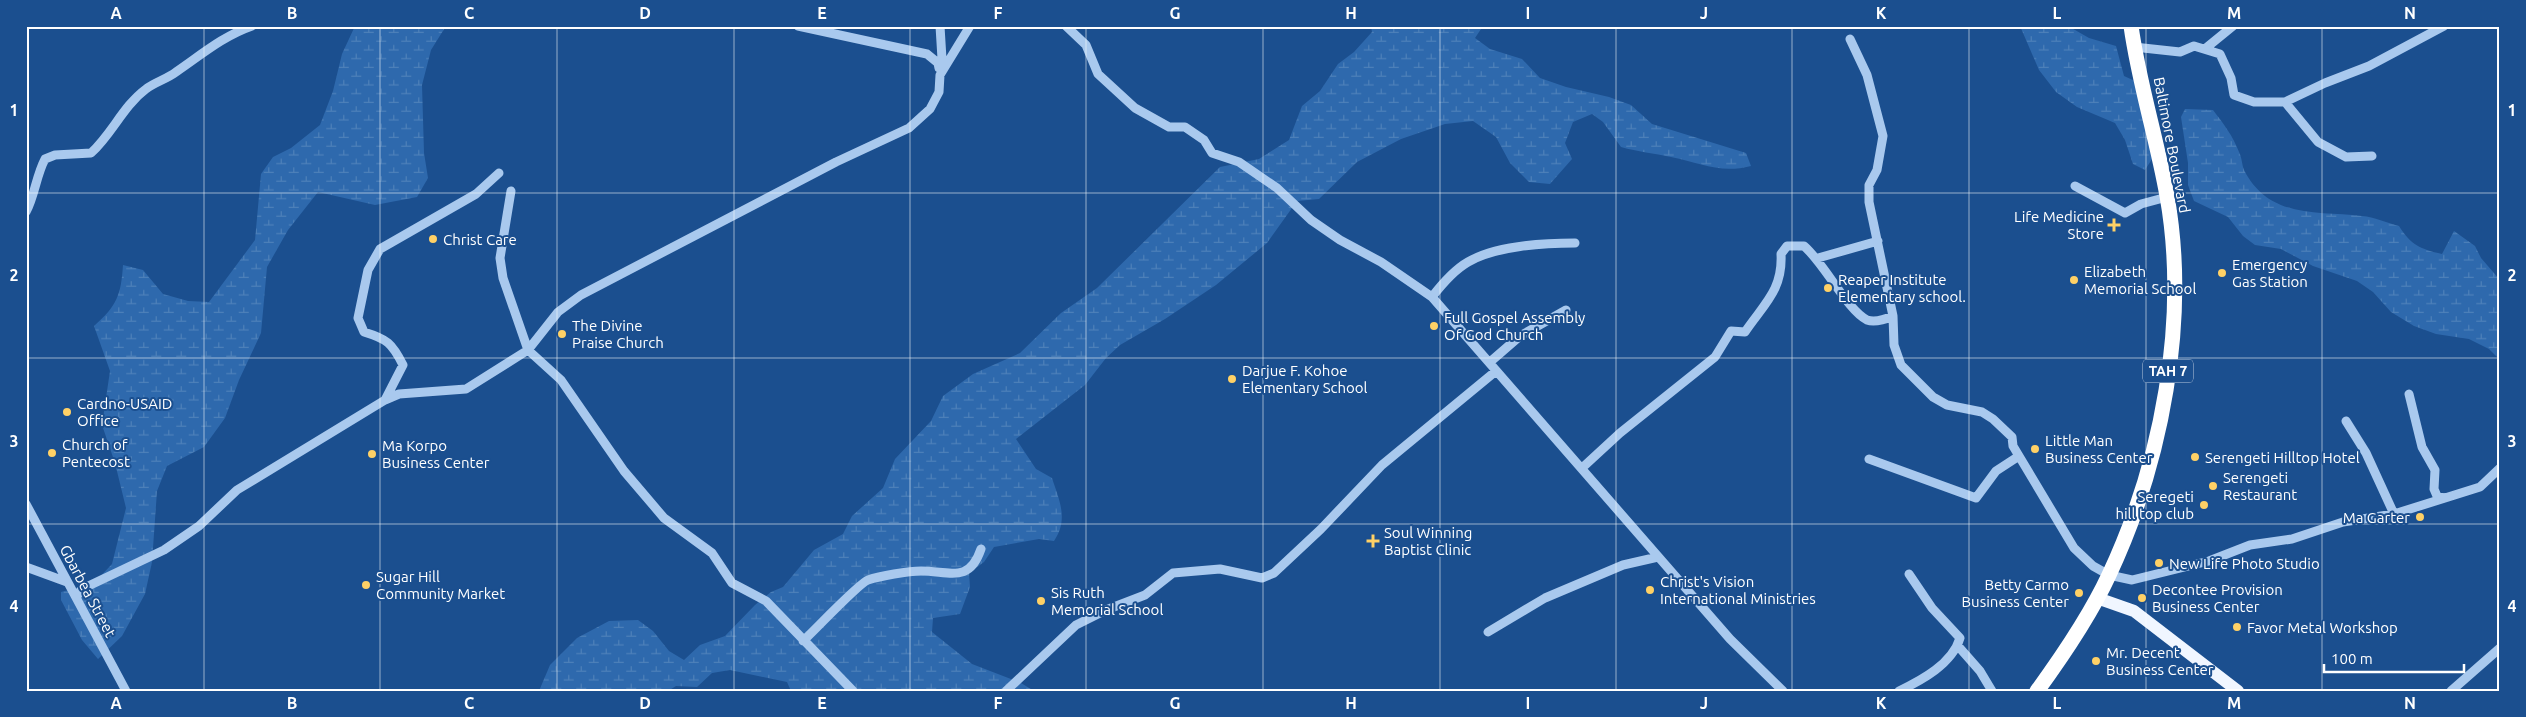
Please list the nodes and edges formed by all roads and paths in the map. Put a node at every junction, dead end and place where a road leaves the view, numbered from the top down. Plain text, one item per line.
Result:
1 (252, 26) edge
2 (798, 26) edge
3 (940, 26) edge
4 (970, 26) edge
5 (1066, 26) edge
6 (2131, 26) edge
7 (2234, 26) edge
8 (2444, 26) edge
9 (1850, 39) dead end
10 (2134, 47) junction
11 (2206, 48) junction
12 (938, 63) junction
13 (940, 75) junction
14 (2286, 102) junction
15 (2372, 156) dead end
16 (499, 173) dead end
17 (2075, 186) dead end
18 (511, 191) dead end
19 (2168, 197) junction
20 (26, 212) edge
21 (1878, 241) junction
22 (1574, 243) dead end
23 (1818, 258) junction
24 (1432, 297) junction
25 (1566, 310) dead end
26 (1894, 316) junction
27 (528, 350) junction
28 (1490, 362) junction
29 (1496, 371) junction
30 (2409, 394) dead end
31 (385, 400) junction
32 (2346, 421) dead end
33 (2019, 456) junction
34 (1869, 459) dead end
35 (1582, 468) junction
36 (2500, 468) edge
37 (2445, 498) junction
38 (26, 504) edge
39 (2394, 514) junction
40 (981, 549) dead end
41 (1658, 557) junction
42 (26, 567) edge
43 (1909, 574) dead end
44 (2109, 575) junction
45 (67, 582) junction
46 (76, 597) junction
47 (2097, 598) junction
48 (1488, 632) dead end
49 (803, 641) junction
50 (1958, 646) junction
51 (2500, 648) edge
52 (126, 691) edge
53 (853, 691) edge
54 (1006, 691) edge
55 (1783, 691) edge
56 (1899, 691) edge
57 (1992, 691) edge
58 (2037, 691) edge
59 (2238, 691) edge
60 (2451, 691) edge

1 - 20 street
2 - 12 street
3 - 12 street
4 - 13 street
5 - 24 street
6 - 10 highway, Baltimore Boulevard / TAH 7
7 - 11 street
8 - 14 street
9 - 21 street
10 - 11 street
10 - 19 highway, Baltimore Boulevard / TAH 7
11 - 14 street
12 - 13 street
13 - 27 street
14 - 15 street
16 - 31 street
17 - 19 street
18 - 27 street
19 - 44 highway, Baltimore Boulevard / TAH 7
21 - 23 street
21 - 26 street
22 - 24 street
23 - 26 street
23 - 35 street
24 - 28 street
25 - 28 street
26 - 33 street
27 - 31 street
27 - 49 street
28 - 29 street
29 - 35 street
29 - 54 street
30 - 37 street
31 - 46 street
32 - 39 street
33 - 34 street
33 - 44 street
35 - 41 street
36 - 37 street
37 - 39 street
38 - 45 street, Gbarbea Street
39 - 44 street
40 - 49 street
41 - 48 street
41 - 55 street
42 - 45 street
43 - 50 street
44 - 47 highway, Baltimore Boulevard / TAH 7
45 - 46 street, Gbarbea Street
46 - 52 street, Gbarbea Street
47 - 58 highway, Baltimore Boulevard / TAH 7
47 - 59 main road
49 - 53 street
50 - 56 street
50 - 57 street
51 - 60 street

